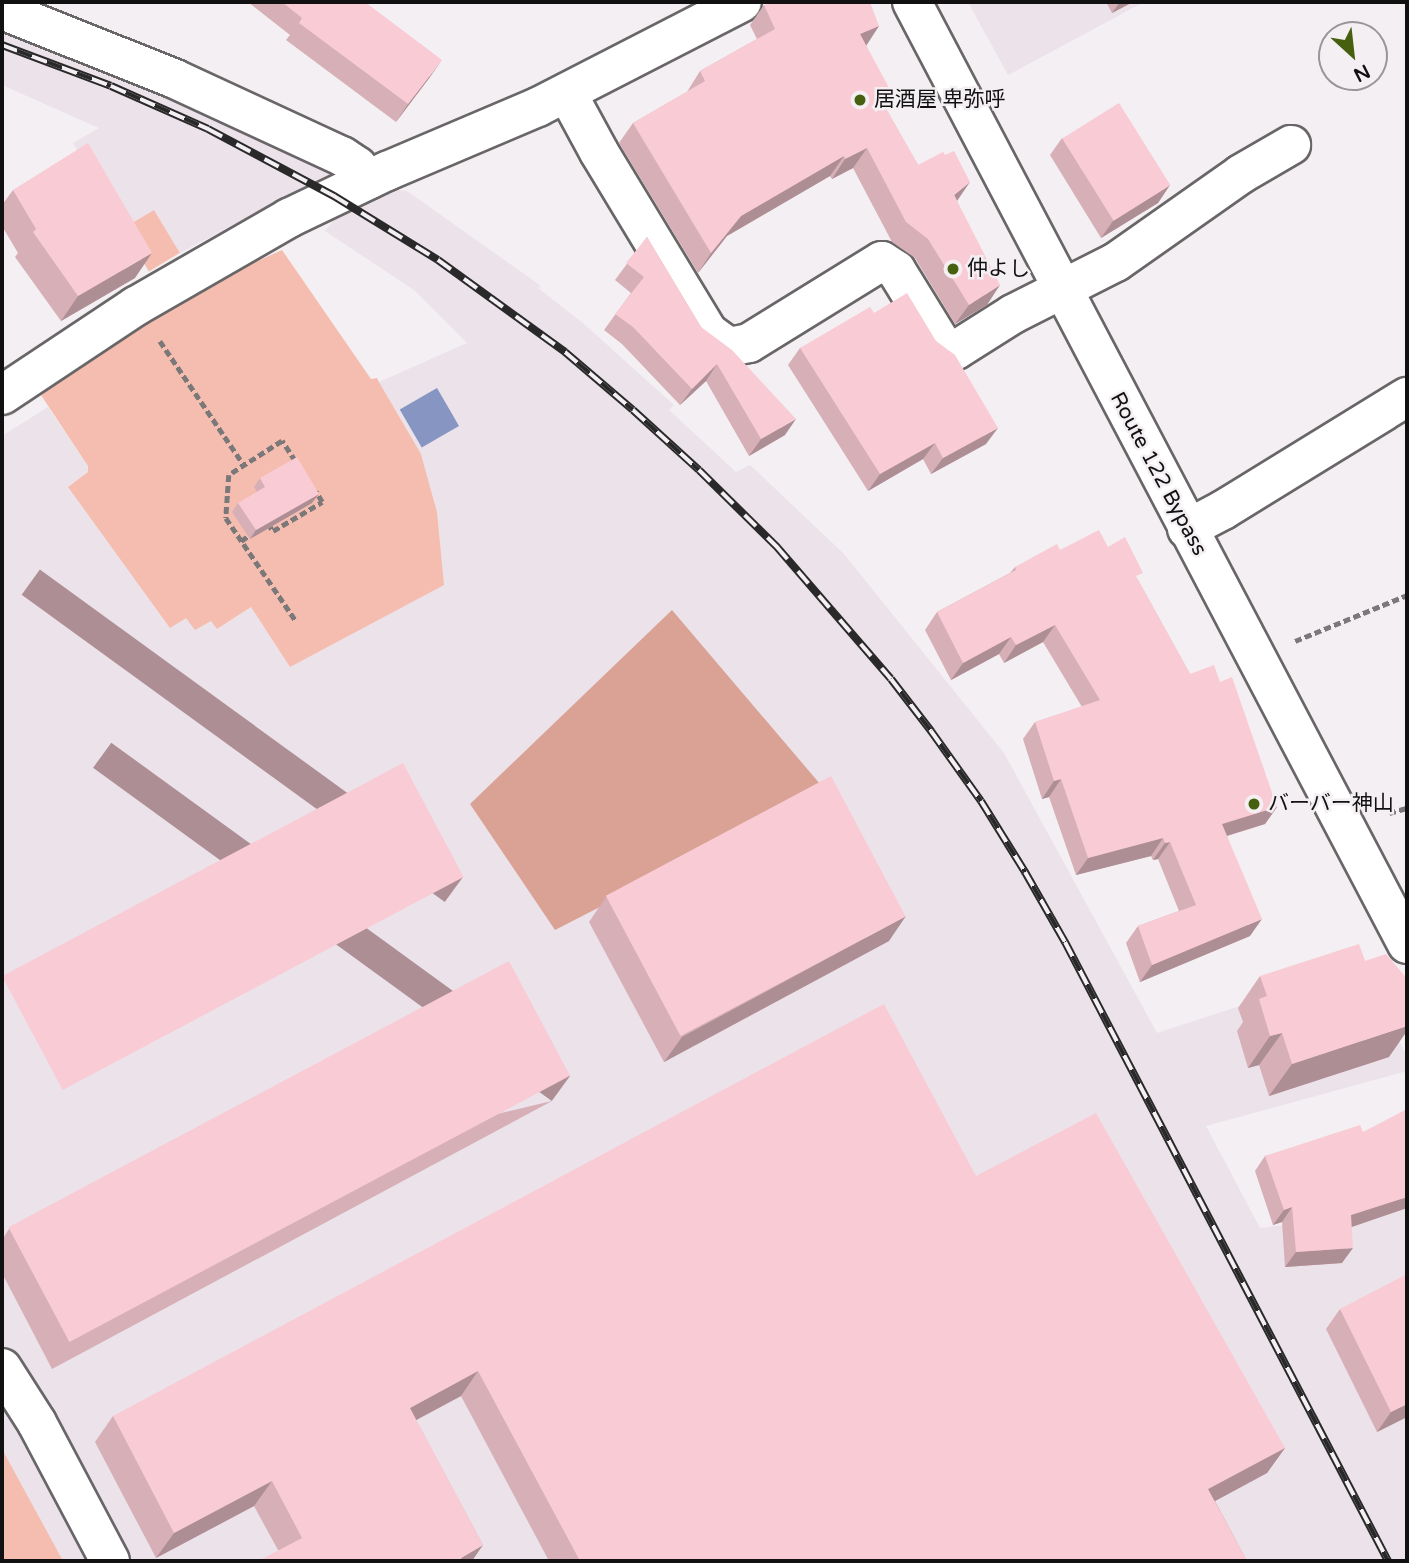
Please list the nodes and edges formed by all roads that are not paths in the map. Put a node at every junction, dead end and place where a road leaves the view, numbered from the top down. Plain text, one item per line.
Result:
1 (742, 2) edge
2 (912, 2) edge
3 (2, 10) edge
4 (552, 100) junction
5 (1290, 145) dead end
6 (369, 180) junction
7 (1060, 289) junction
8 (2, 395) edge
9 (1407, 397) edge
10 (1187, 529) junction
11 (1407, 944) edge
12 (2, 1368) edge
13 (110, 1561) edge

1 - 4 street
2 - 7 street, Route 122 Bypass
3 - 6 street
4 - 6 street
4 - 7 street
5 - 7 street
6 - 8 street
7 - 10 street, Route 122 Bypass
9 - 10 street
10 - 11 street, Route 122 Bypass
12 - 13 street

